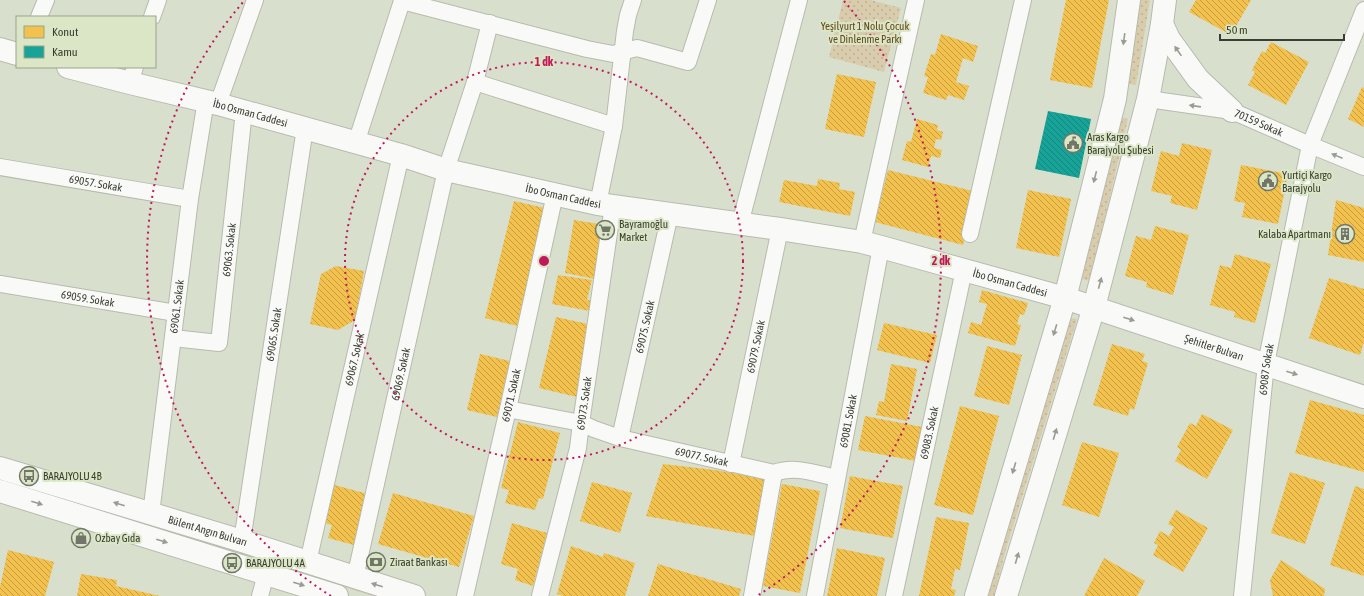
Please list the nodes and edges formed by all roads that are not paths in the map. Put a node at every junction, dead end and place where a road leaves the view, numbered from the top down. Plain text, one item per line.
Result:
1 (46, 0) edge
2 (158, 0) edge
3 (255, 0) edge
4 (633, 0) edge
5 (708, 0) edge
6 (799, 0) edge
7 (916, 0) edge
8 (1023, 0) edge
9 (1129, 0) edge
10 (1165, 0) edge
11 (1364, 10) edge
12 (39, 16) edge
13 (152, 16) edge
14 (490, 23) junction
15 (1162, 24) junction
16 (0, 49) edge
17 (623, 51) junction
18 (16, 54) edge
19 (76, 68) edge
20 (133, 75) edge
21 (475, 82) junction
22 (1115, 99) junction
23 (1148, 99) junction
24 (212, 102) junction
25 (244, 111) junction
26 (1232, 111) junction
27 (614, 126) junction
28 (306, 128) junction
29 (356, 143) junction
30 (1310, 145) junction
31 (401, 155) junction
32 (0, 167) edge
33 (1364, 167) edge
34 (446, 170) junction
35 (555, 194) junction
36 (190, 199) junction
37 (605, 205) junction
38 (670, 214) junction
39 (740, 224) junction
40 (780, 229) junction
41 (970, 234) dead end
42 (872, 245) junction
43 (964, 270) junction
44 (0, 284) edge
45 (1065, 298) junction
46 (1094, 308) junction
47 (176, 313) junction
48 (173, 338) junction
49 (1266, 364) junction
50 (1364, 397) edge
51 (508, 409) junction
52 (580, 423) junction
53 (620, 438) junction
54 (731, 464) junction
55 (0, 468) edge
56 (774, 473) junction
57 (837, 478) junction
58 (0, 491) edge
59 (150, 514) junction
60 (242, 541) junction
61 (308, 562) junction
62 (266, 574) junction
63 (355, 578) junction
64 (260, 596) edge
65 (337, 596) edge
66 (414, 596) edge
67 (466, 596) edge
68 (540, 596) edge
69 (752, 596) edge
70 (815, 596) edge
71 (894, 596) edge
72 (976, 596) edge
73 (1006, 596) edge
74 (1242, 596) edge

1 - 12 street
2 - 13 street
3 - 24 street, 69061. Sokak
4 - 17 street, 69073. Sokak
5 - 17 street
6 - 39 street
7 - 42 street, 69081. Sokak
8 - 41 street
9 -> 22 main road
10 - 15 main road
11 - 30 street, 69087 Sokak
14 - 17 street
14 - 21 street, 69069. Sokak
14 - 29 street
15 - 23 main road
26 -> 15 main road
16 - 18 main road
17 - 27 street, 69073. Sokak
19 - 20 main road, İbo Osman Caddesi
20 - 24 main road, İbo Osman Caddesi
21 - 27 street
21 - 34 street, 69069. Sokak
22 - 23 main road
22 -> 45 main road
26 -> 23 street, 70159 Sokak
46 -> 23 main road
24 - 25 main road, İbo Osman Caddesi
24 - 36 street, 69061. Sokak
25 - 28 main road, İbo Osman Caddesi
25 - 48 street, 69063. Sokak
26 - 30 street, 70159 Sokak
27 - 37 street, 69073. Sokak
28 - 29 main road, İbo Osman Caddesi
28 - 60 street, 69065. Sokak
29 - 31 main road, İbo Osman Caddesi
33 -> 30 street, 70159 Sokak
30 - 49 street, 69087 Sokak
31 - 34 main road, İbo Osman Caddesi
31 - 61 street, 69067. Sokak
32 - 36 street, 69057. Sokak
34 - 35 main road, İbo Osman Caddesi
34 - 63 street, 69069. Sokak
35 - 37 main road, İbo Osman Caddesi
35 - 51 street, 69071. Sokak
36 - 47 street, 69061. Sokak
37 - 38 main road, İbo Osman Caddesi
37 - 52 street, 69073. Sokak
38 - 39 main road, İbo Osman Caddesi
38 - 53 street, 69075. Sokak
39 - 40 main road, İbo Osman Caddesi
40 - 42 main road, İbo Osman Caddesi
40 - 54 street, 69079. Sokak
42 - 43 main road, İbo Osman Caddesi
42 - 57 street, 69081. Sokak
43 - 45 main road, İbo Osman Caddesi
43 - 71 street, 69083. Sokak
44 - 47 street, 69059. Sokak
45 - 46 main road, Şehitler Bulvarı
45 -> 72 main road
46 -> 49 main road, Şehitler Bulvarı
73 -> 46 main road
47 - 48 street, 69061. Sokak
48 - 59 street, 69061. Sokak
49 -> 50 main road, Şehitler Bulvarı
49 - 74 street, 69087 Sokak
51 - 52 street, 69077. Sokak
51 - 67 street, 69071. Sokak
52 - 53 street, 69077. Sokak
52 - 68 street, 69073. Sokak
53 - 54 street, 69077. Sokak
54 - 56 street, 69077. Sokak
59 -> 55 main road, Bülent Angın Bulvarı
56 - 57 street
56 - 69 street
57 - 70 street, 69081. Sokak
58 -> 62 main road
59 - 60 main road, Bülent Angın Bulvarı
60 - 61 main road, Bülent Angın Bulvarı
61 - 63 main road, Bülent Angın Bulvarı
62 - 64 street
62 -> 65 main road
66 -> 63 main road, Bülent Angın Bulvarı

